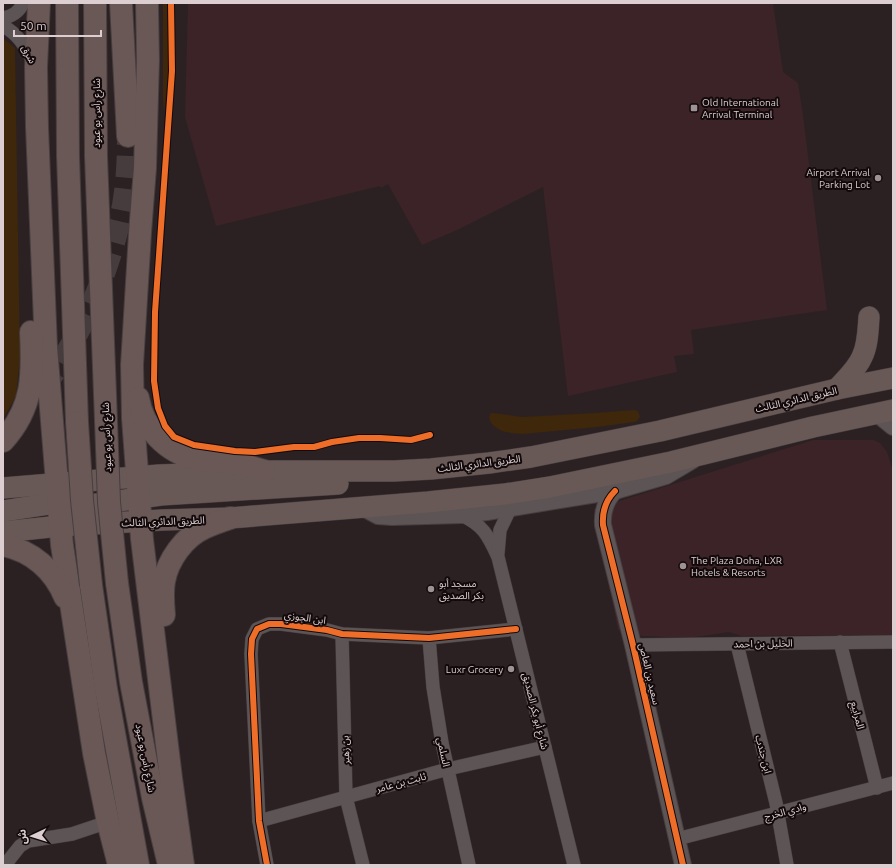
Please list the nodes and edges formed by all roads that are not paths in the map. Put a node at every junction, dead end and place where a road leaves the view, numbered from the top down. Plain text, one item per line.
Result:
1 (24, 3) edge
2 (39, 3) edge
3 (67, 3) edge
4 (95, 3) edge
5 (121, 3) edge
6 (148, 3) edge
7 (3, 18) edge
8 (3, 26) edge
9 (36, 67) junction
10 (36, 127) junction
11 (128, 136) tunnel mouth
12 (869, 317) dead end
13 (134, 342) junction
14 (893, 378) edge
15 (837, 389) junction
16 (884, 412) edge
17 (893, 427) edge
18 (3, 441) edge
19 (700, 454) junction
20 (264, 471) junction
21 (394, 471) junction
22 (138, 476) junction
23 (3, 488) edge
24 (615, 491) junction
25 (57, 493) junction
26 (139, 498) junction
27 (577, 498) junction
28 (361, 507) junction
29 (510, 509) junction
30 (3, 511) edge
31 (461, 515) junction
32 (230, 518) junction
33 (141, 521) junction
34 (603, 525) junction
35 (60, 526) junction
36 (3, 532) edge
37 (3, 545) edge
38 (498, 557) junction
39 (74, 623) junction
40 (516, 629) junction
41 (342, 634) junction
42 (429, 638) junction
43 (840, 642) junction
44 (893, 642) edge
45 (738, 644) junction
46 (633, 645) junction
47 (545, 747) junction
48 (448, 769) junction
49 (171, 778) junction
50 (893, 783) edge
51 (877, 788) junction
52 (346, 797) junction
53 (778, 813) junction
54 (259, 821) junction
55 (111, 832) junction
56 (677, 839) junction
57 (5, 865) edge
58 (110, 865) edge
59 (119, 865) edge
60 (138, 865) edge
61 (169, 865) edge
62 (183, 865) edge
63 (266, 865) edge
64 (363, 865) edge
65 (470, 865) edge
66 (574, 865) edge
67 (683, 865) edge
68 (787, 865) edge

1 - 7 street
2 - 9 highway
3 - 60 highway, bridge
4 - 61 highway, شارع رأس بو عبود, bridge
5 - 11 highway
6 - 13 highway
8 - 9 street, شرق
9 - 10 highway
10 - 18 highway
10 - 25 highway
12 - 15 highway
13 - 20 highway
13 - 22 highway
14 - 15 highway, الطريق الدائري الثالث
15 - 21 highway, الطريق الدائري الثالث
16 - 17 street
16 - 19 highway, الطريق الدائري الثالث
19 - 24 street, الطريق الدائري الثالث
19 - 28 highway, الطريق الدائري الثالث
20 - 21 highway, الطريق الدائري الثالث
20 - 22 highway, الطريق الدائري الثالث
21 - 26 highway
22 - 25 highway, الطريق الدائري الثالث
22 - 26 highway
23 - 25 highway
24 - 27 street, الطريق الدائري الثالث
24 - 34 street, سعيد بن العاص
25 - 30 highway
25 - 35 highway
26 - 33 highway
26 - 35 highway
27 - 29 street, الطريق الدائري الثالث
27 - 34 street, سعيد بن العاص
28 - 31 street, الطريق الدائري الثالث
28 - 32 highway, الطريق الدائري الثالث
29 - 31 street, الطريق الدائري الثالث
29 - 38 street, شارع أبو بكر الصديق
31 - 38 street, شارع أبو بكر الصديق
32 - 33 highway, الطريق الدائري الثالث
32 - 49 highway
33 - 35 highway, الطريق الدائري الثالث
33 - 49 highway
34 - 46 street, سعيد بن العاص
35 - 36 highway, الطريق الدائري الثالث
35 - 39 highway
37 - 39 highway
38 - 40 street, شارع أبو بكر الصديق
39 - 55 highway
40 - 42 street, ابن الجوزي
40 - 47 street, شارع أبو بكر الصديق
41 - 42 street, ابن الجوزي
41 - 52 street, بن زهير
41 - 54 street, ابن الجوزي
42 - 48 street, السلمي
43 - 44 street, الخليل بن احمد
43 - 45 street, الخليل بن احمد
43 - 51 street, المرابيع
45 - 46 street, الخليل بن احمد
45 - 53 street, ابن جندب
46 - 56 street, سعيد بن العاص
47 - 48 street, ثابت بن عامر
47 - 66 street, شارع أبو بكر الصديق
48 - 52 street, ثابت بن عامر
48 - 65 street, السلمي
49 - 62 highway
50 - 51 street, وادي الخرج
51 - 53 street, وادي الخرج
52 - 54 street, ثابت بن عامر
52 - 64 street, بن زهير
53 - 56 street, وادي الخرج
53 - 68 street, ابن جندب
54 - 63 street, ابن الجوزي
55 - 57 street
55 - 58 street
55 - 59 highway
56 - 67 street, سعيد بن العاص

